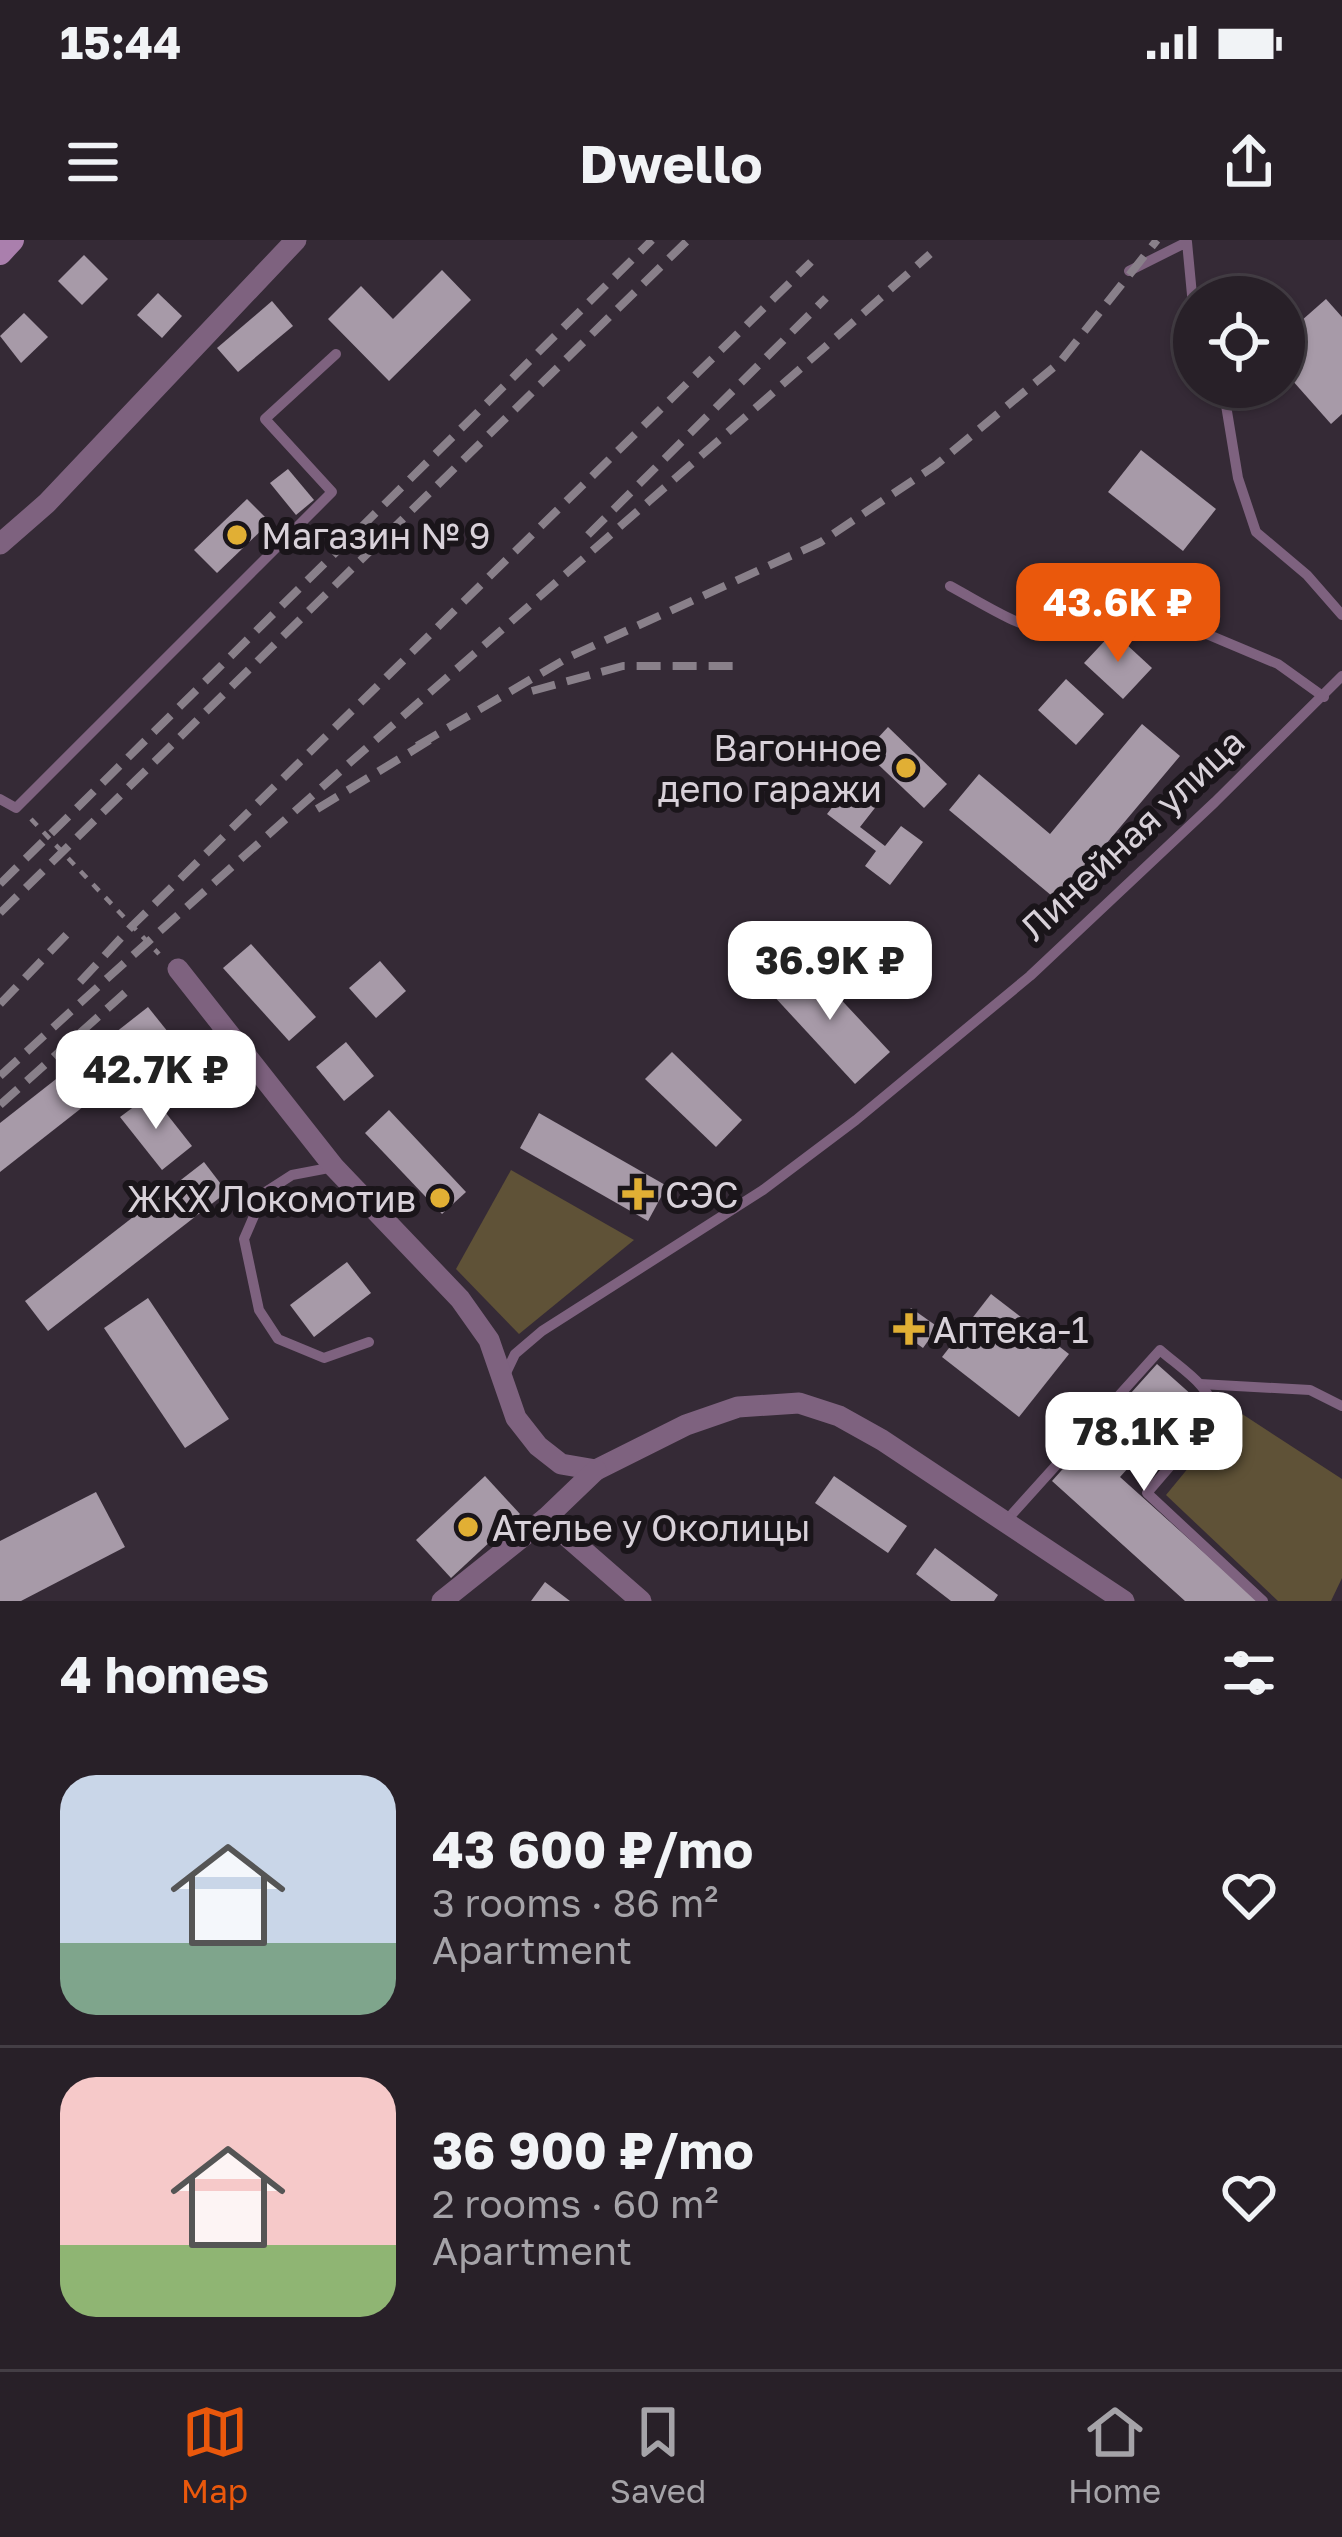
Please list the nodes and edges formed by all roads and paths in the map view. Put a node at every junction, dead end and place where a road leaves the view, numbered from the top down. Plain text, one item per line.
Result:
1 (12, 240) edge
2 (296, 240) edge
3 (0, 253) edge
4 (1130, 271) dead end
5 (1190, 276) edge
6 (336, 354) dead end
7 (1226, 408) edge
8 (0, 544) edge
9 (950, 586) dead end
10 (1342, 615) edge
11 (1342, 676) edge
12 (1324, 697) junction
13 (0, 799) edge
14 (35, 821) dead end
15 (170, 963) joint
16 (334, 1167) junction
17 (369, 1342) dead end
18 (504, 1378) junction
19 (1200, 1384) junction
20 (1342, 1406) edge
21 (596, 1470) junction
22 (546, 1519) junction
23 (1005, 1522) junction
24 (442, 1601) edge
25 (641, 1601) edge
26 (1124, 1601) edge
27 (1263, 1601) edge

1 - 3 main road
2 - 8 street
4 - 5 lane
6 - 13 lane
7 - 10 lane
9 - 12 lane
11 - 12 lane, Линейная улица
12 - 18 lane, Линейная улица
14 - 15 path
15 - 16 street
16 - 17 lane
16 - 18 street
18 - 21 street
19 - 20 lane
19 - 23 lane
19 - 27 lane
21 - 22 street
21 - 23 street
22 - 24 street
22 - 25 street
23 - 26 street

